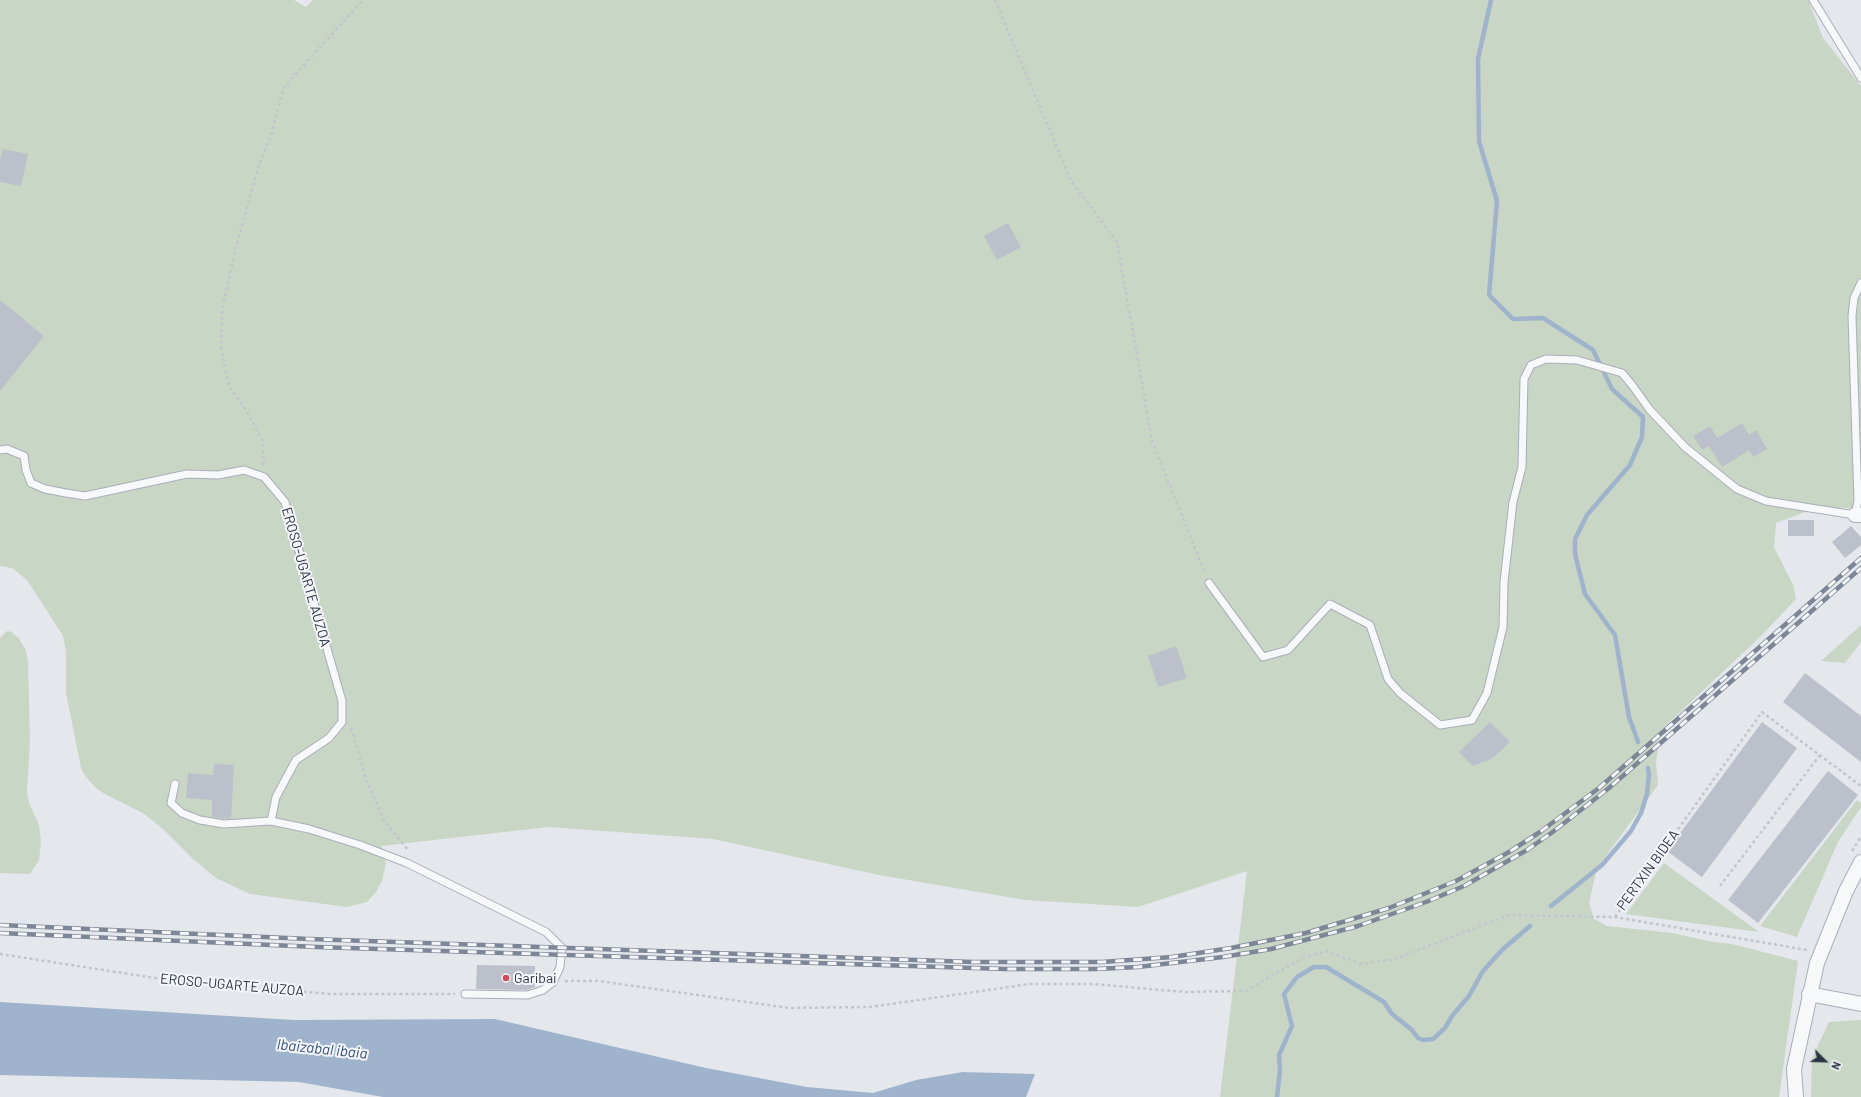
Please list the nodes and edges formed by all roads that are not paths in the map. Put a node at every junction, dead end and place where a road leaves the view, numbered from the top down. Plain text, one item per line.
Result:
1 (1813, 0) edge
2 (1861, 78) edge
3 (1861, 283) edge
4 (0, 450) edge
5 (1858, 515) edge
6 (1210, 583) road end
7 (175, 784) dead end
8 (271, 821) junction
9 (1861, 862) edge
10 (465, 994) road end
11 (1809, 994) junction
12 (1861, 1004) edge
13 (1796, 1097) edge

1 - 2 lane
3 - 5 lane
4 - 8 lane, EROSO-UGARTE AUZOA
5 - 6 lane
7 - 8 lane
8 - 10 lane
9 - 11 street
11 - 12 street
11 - 13 street

